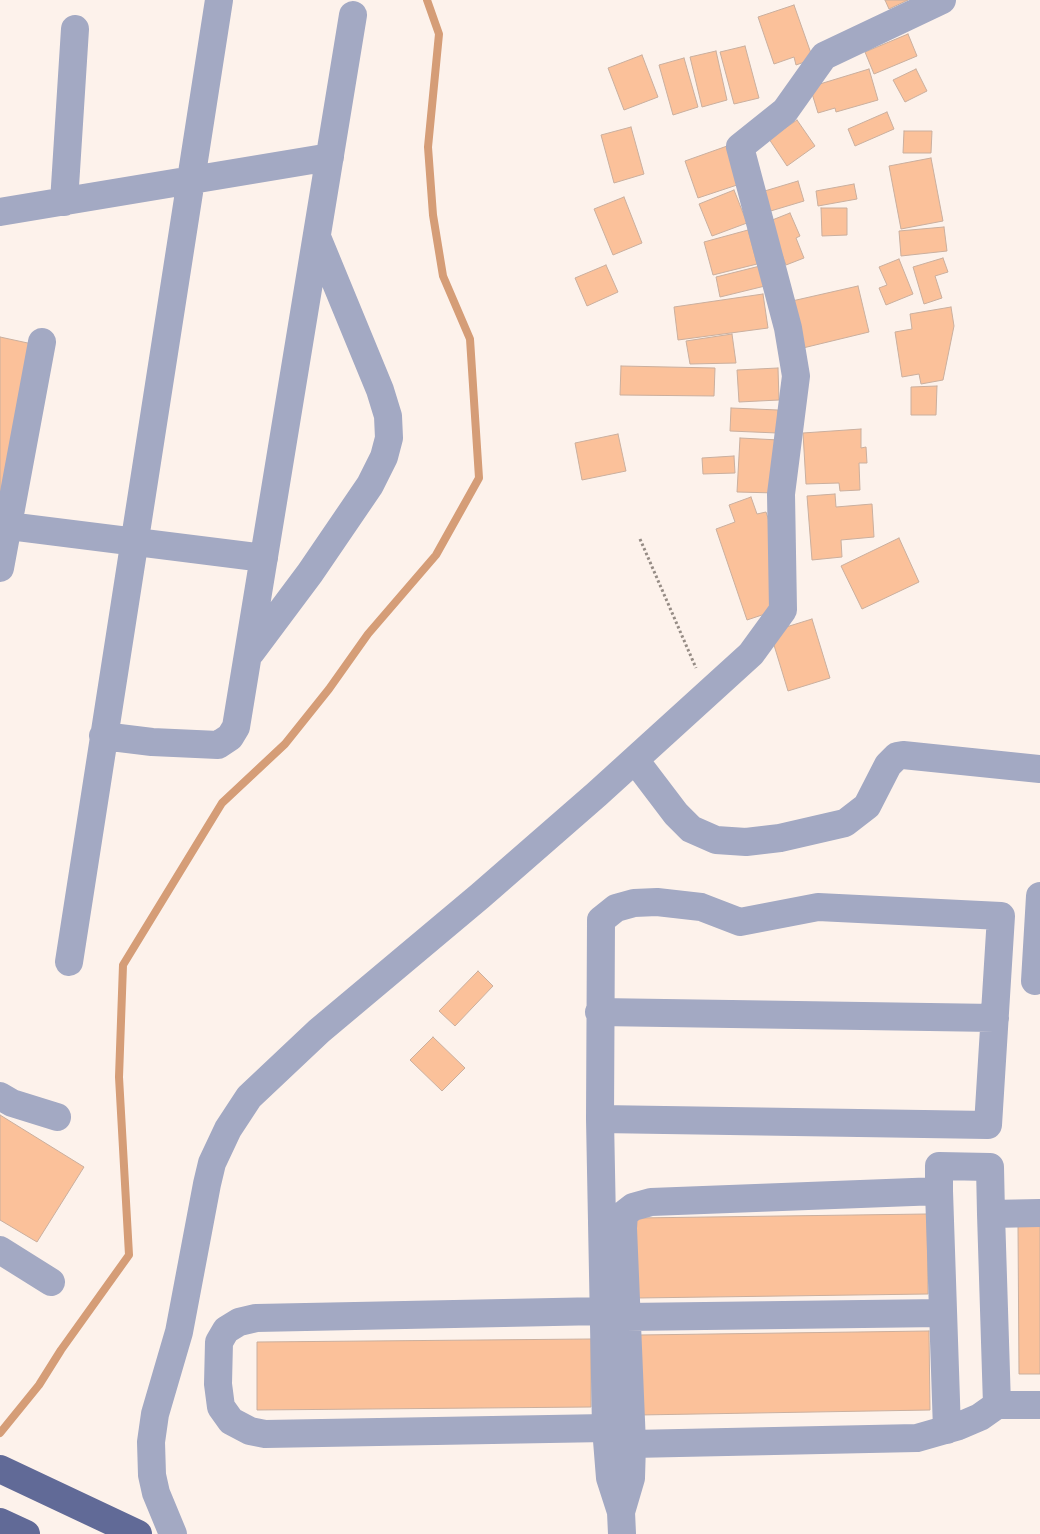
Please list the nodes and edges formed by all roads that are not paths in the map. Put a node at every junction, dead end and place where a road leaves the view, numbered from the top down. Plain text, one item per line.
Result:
1 (219, 0) edge
2 (942, 0) edge
3 (353, 15) dead end
4 (75, 29) dead end
5 (330, 157) junction
6 (192, 181) junction
7 (64, 202) junction
8 (0, 212) edge
9 (317, 237) junction
10 (42, 342) dead end
11 (5, 525) edge
12 (133, 543) junction
13 (264, 558) junction
14 (0, 568) edge
15 (248, 656) junction
16 (103, 736) junction
17 (634, 760) junction
18 (1040, 769) edge
19 (1040, 896) edge
20 (69, 962) dead end
21 (1035, 981) dead end
22 (599, 1012) junction
23 (994, 1018) junction
24 (0, 1096) edge
25 (57, 1117) dead end
26 (600, 1119) junction
27 (939, 1191) junction
28 (1040, 1213) edge
29 (991, 1214) junction
30 (0, 1250) edge
31 (52, 1282) dead end
32 (942, 1313) junction
33 (614, 1314) junction
34 (997, 1405) junction
35 (1040, 1405) edge
36 (606, 1428) junction
37 (947, 1430) junction
38 (632, 1444) junction
39 (0, 1469) edge
40 (0, 1522) edge
41 (622, 1523) edge
42 (136, 1533) edge
43 (26, 1534) edge
44 (173, 1534) edge

1 - 6 street
2 - 17 street
3 - 5 street
4 - 7 street
5 - 6 street
5 - 9 street
6 - 7 street
6 - 12 street
7 - 8 street
9 - 13 street
9 - 15 street
10 - 11 street
11 - 12 street
11 - 14 street
12 - 13 street
12 - 16 street
13 - 15 street
15 - 16 street
16 - 20 street
17 - 18 street
17 - 44 street
19 - 21 street
22 - 23 street
22 - 23 street
22 - 26 street
23 - 26 street
24 - 25 street
26 - 33 street
27 - 29 street
27 - 32 street
27 - 33 street
28 - 29 street
29 - 34 street
30 - 31 street
32 - 33 street
32 - 37 street
33 - 36 street
33 - 36 street
33 - 38 street
34 - 35 street
34 - 37 street
36 - 41 street
37 - 38 street
38 - 41 street
39 - 42 main road
40 - 43 main road

